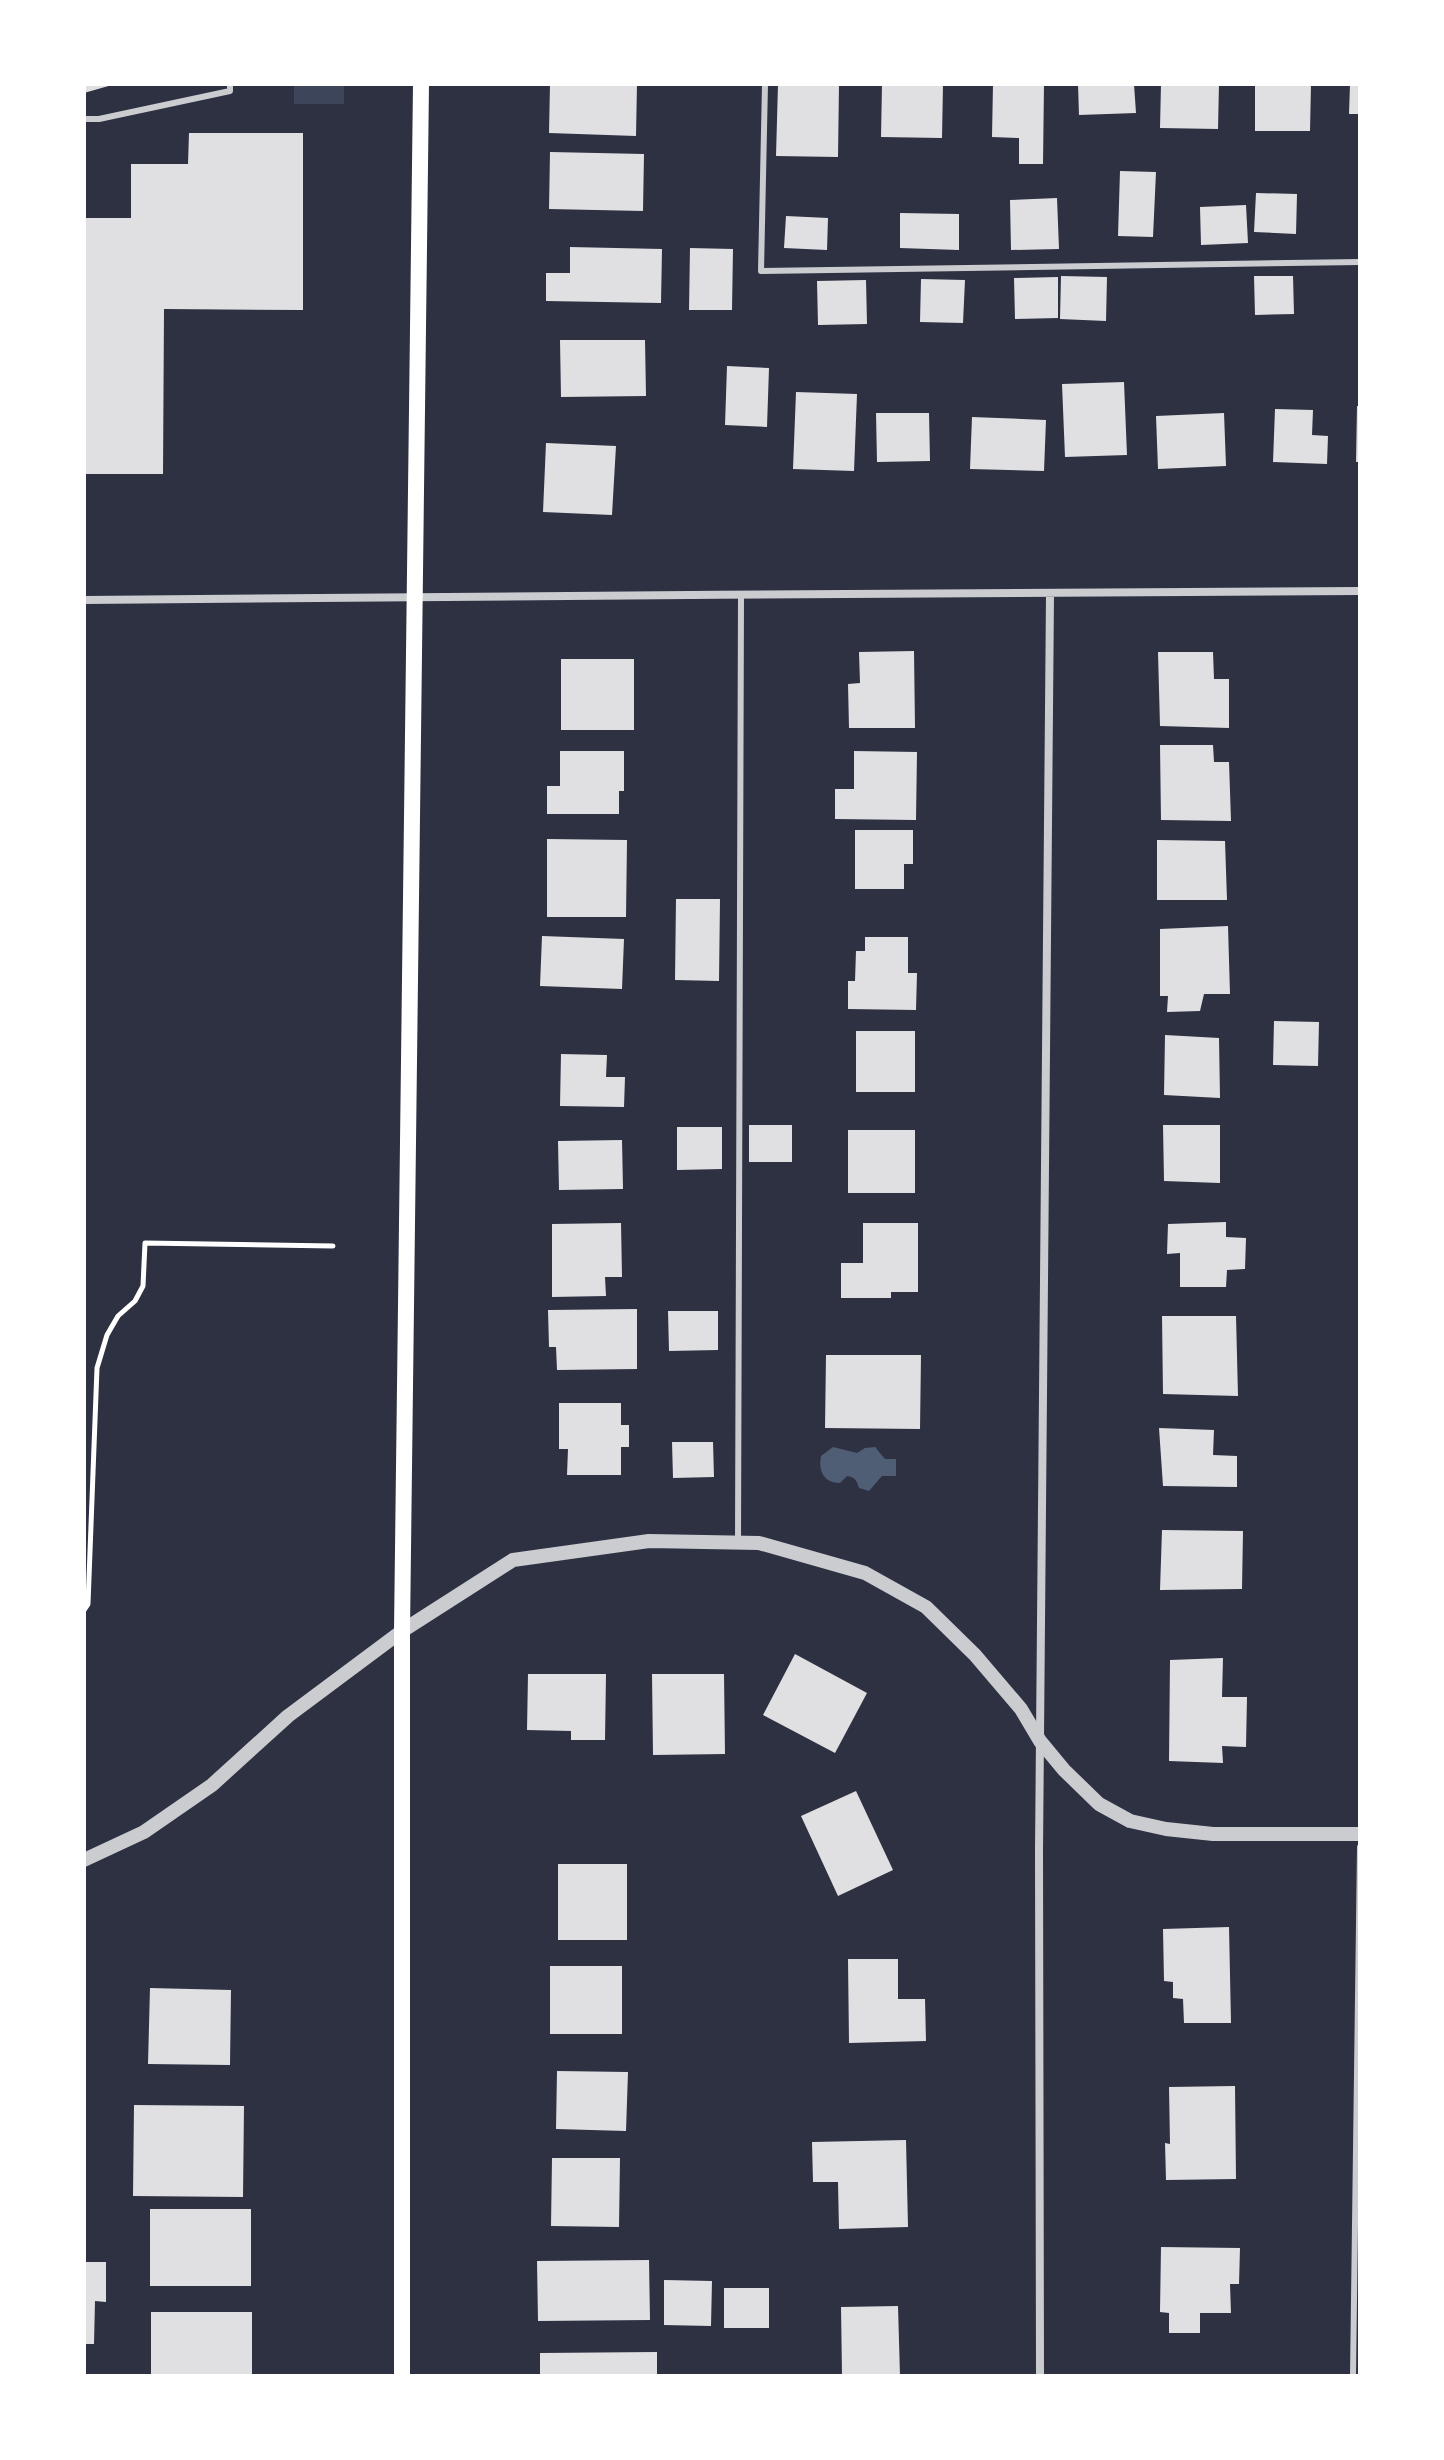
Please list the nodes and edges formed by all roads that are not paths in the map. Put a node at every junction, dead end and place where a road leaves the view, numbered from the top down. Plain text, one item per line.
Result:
1 (230, 84) edge
2 (421, 84) edge
3 (765, 84) edge
4 (84, 119) edge
5 (1360, 262) edge
6 (1360, 591) edge
7 (416, 595) junction
8 (741, 595) junction
9 (1050, 595) junction
10 (84, 600) edge
11 (738, 1543) junction
12 (402, 1631) junction
13 (1040, 1741) junction
14 (1360, 1834) edge
15 (1360, 1847) edge
16 (84, 1860) edge
17 (402, 2376) edge
18 (1040, 2376) edge
19 (1353, 2376) edge

1 - 4 lane
2 - 7 main road
3 - 5 lane
6 - 9 street
7 - 8 street
7 - 10 street
7 - 12 main road
8 - 9 street
8 - 11 lane
9 - 13 street
11 - 12 street
11 - 13 street
12 - 16 street
12 - 17 main road
13 - 14 street
13 - 18 street
15 - 19 lane

